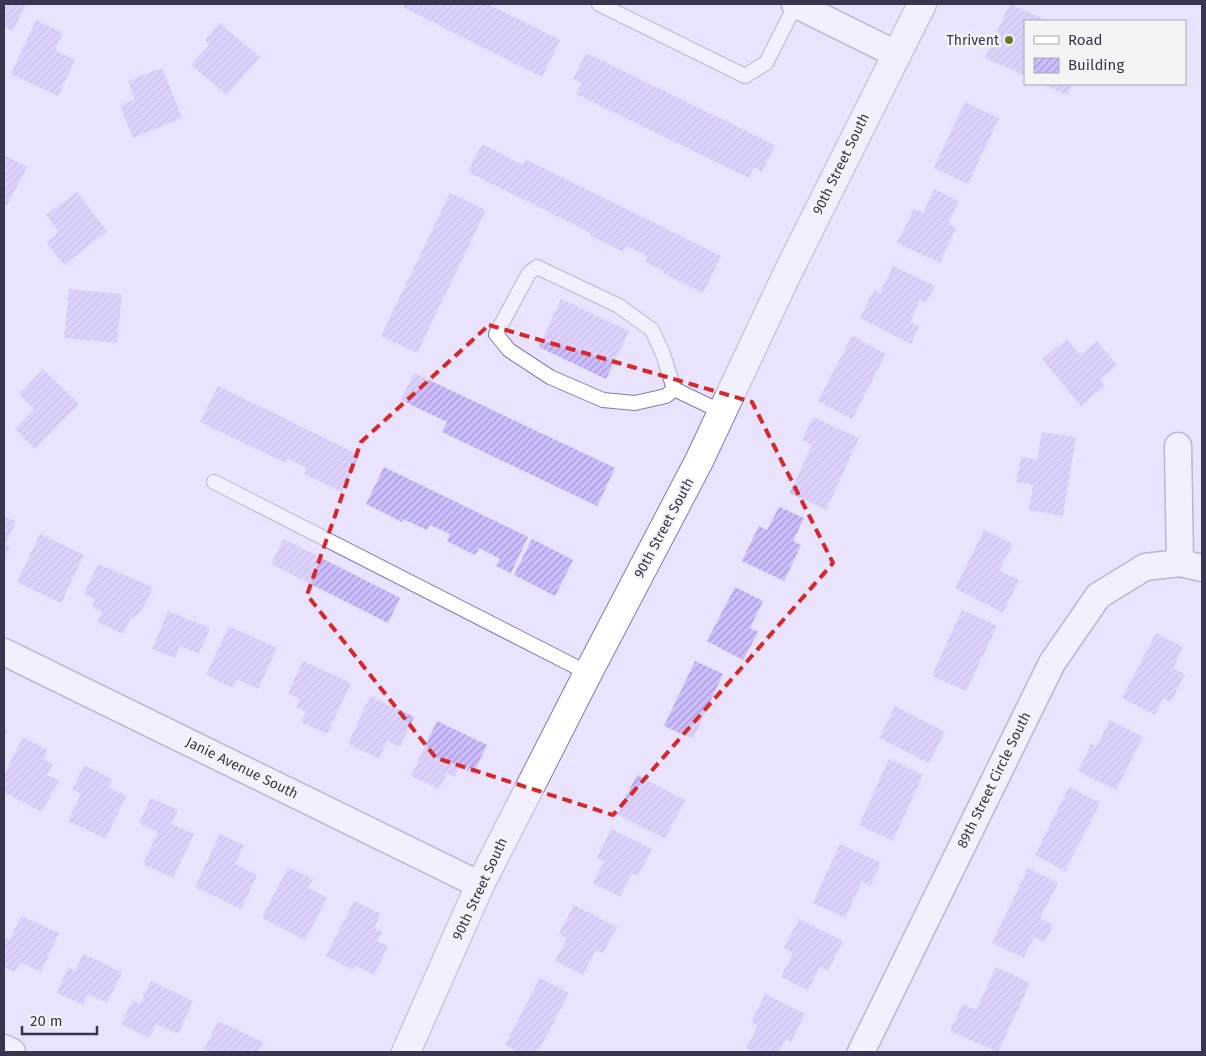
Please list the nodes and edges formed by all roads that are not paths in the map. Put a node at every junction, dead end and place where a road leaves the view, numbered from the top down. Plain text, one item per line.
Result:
1 (599, 4) edge
2 (795, 4) edge
3 (922, 4) edge
4 (896, 54) junction
5 (674, 389) junction
6 (722, 412) junction
7 (1178, 446) dead end
8 (214, 482) dead end
9 (1191, 565) edge
10 (4, 652) edge
11 (588, 673) junction
12 (480, 885) junction
13 (4, 1048) edge
14 (12, 1052) edge
15 (406, 1052) edge
16 (860, 1052) edge

1 - 2 lane
2 - 4 street
3 - 4 street, 90th Street South
4 - 6 street, 90th Street South
5 - 5 lane
5 - 6 lane
6 - 11 street, 90th Street South
7 - 9 street
8 - 11 lane
9 - 16 street, 89th Street Circle South
10 - 12 street, Janie Avenue South
11 - 12 street, 90th Street South
12 - 15 street, 90th Street South
13 - 14 street

